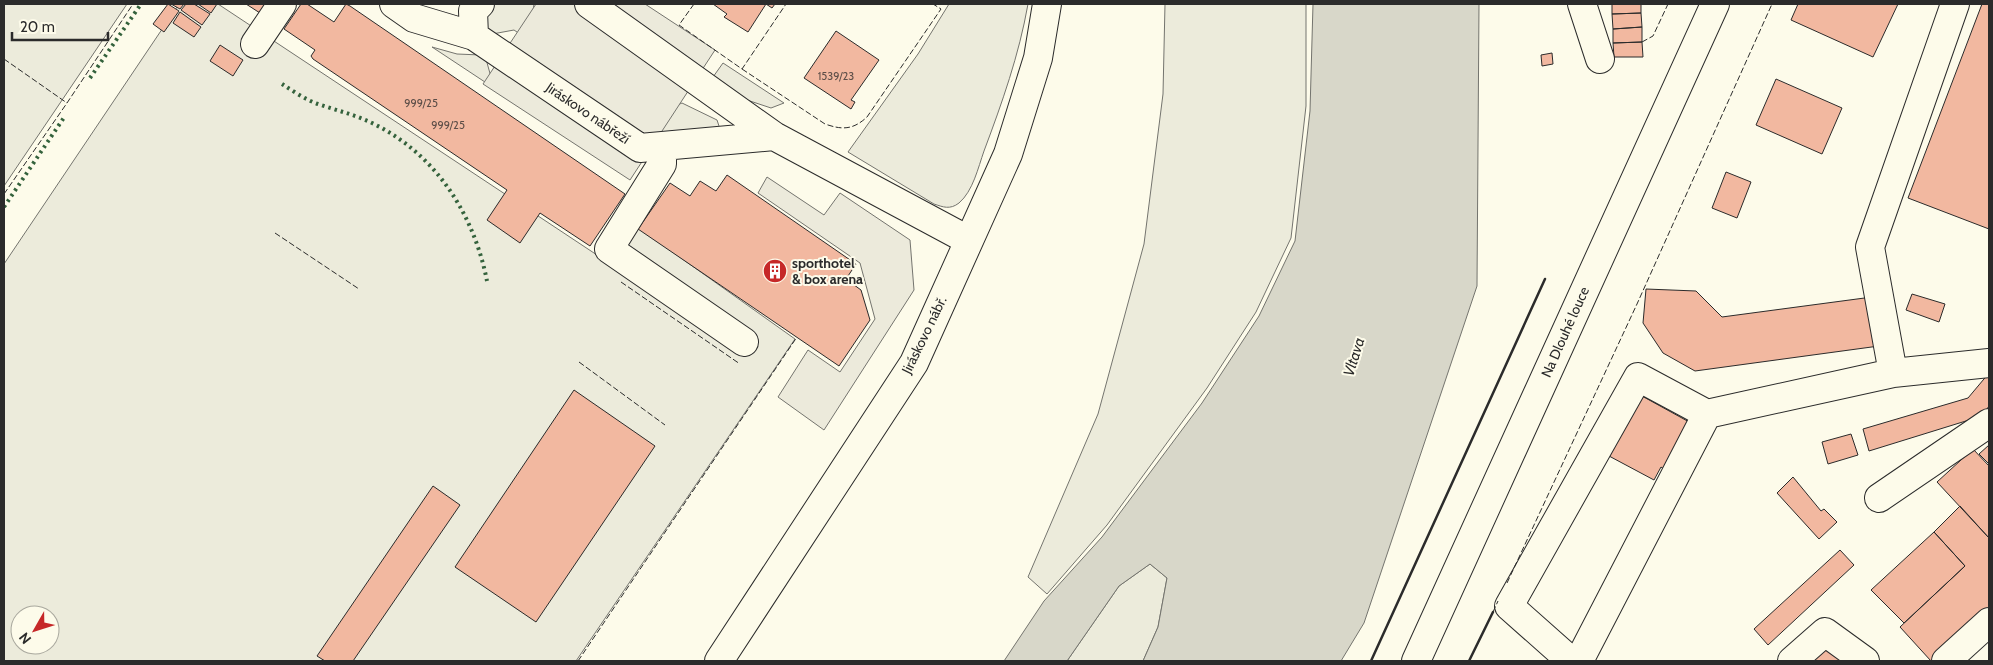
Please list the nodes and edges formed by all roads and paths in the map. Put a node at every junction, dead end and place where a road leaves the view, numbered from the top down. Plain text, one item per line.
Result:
1 (282, 4) edge
2 (394, 4) edge
3 (480, 4) edge
4 (589, 4) edge
5 (1047, 4) edge
6 (1582, 4) edge
7 (1715, 4) edge
8 (1955, 4) edge
9 (474, 36) junction
10 (256, 44) dead end
11 (1600, 59) dead end
12 (774, 136) junction
13 (662, 146) junction
14 (968, 240) junction
15 (744, 342) dead end
16 (1989, 363) edge
17 (1893, 373) junction
18 (1707, 414) junction
19 (1989, 423) edge
20 (1879, 498) dead end
21 (1989, 622) edge
22 (719, 661) edge
23 (1416, 661) edge
24 (1571, 661) edge
25 (1579, 661) edge
26 (1792, 661) edge
27 (1865, 661) edge
28 (1946, 661) edge

1 - 10 street
2 - 9 street, Jiráskovo nábřeží
3 - 9 street
4 - 12 street
5 - 14 street, Jiráskovo nábř.
6 - 11 street
7 - 23 street, Na Dlouhé louce
8 - 17 street
9 - 13 street, Jiráskovo nábřeží
12 - 13 street, Jiráskovo nábřeží
12 - 14 street
13 - 15 street
14 - 22 street, Jiráskovo nábř.
16 - 17 street
17 - 18 street
18 - 24 street
18 - 25 street
19 - 20 street
21 - 28 street
26 - 27 street

